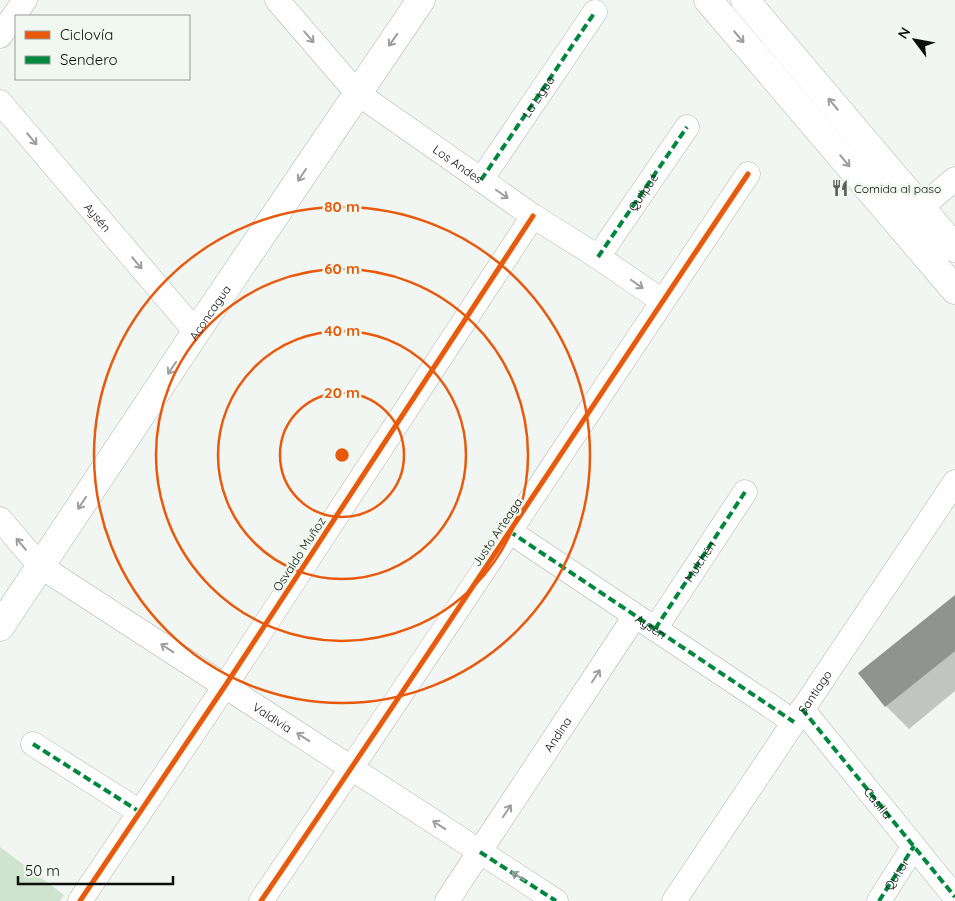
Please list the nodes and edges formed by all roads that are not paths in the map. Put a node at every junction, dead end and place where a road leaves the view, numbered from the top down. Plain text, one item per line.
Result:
1 (24, 0) edge
2 (277, 0) edge
3 (421, 0) edge
4 (708, 0) edge
5 (745, 0) edge
6 (595, 12) dead end
7 (0, 36) edge
8 (357, 92) junction
9 (0, 102) edge
10 (687, 126) dead end
11 (748, 174) dead end
12 (955, 179) edge
13 (481, 180) junction
14 (920, 208) junction
15 (533, 216) junction
16 (955, 248) edge
17 (598, 257) junction
18 (955, 290) edge
19 (662, 301) junction
20 (196, 332) junction
21 (955, 482) edge
22 (745, 492) dead end
23 (0, 519) edge
24 (509, 532) junction
25 (40, 566) junction
26 (635, 616) junction
27 (0, 627) edge
28 (655, 629) junction
29 (225, 686) junction
30 (798, 716) junction
31 (33, 744) dead end
32 (352, 768) junction
33 (140, 812) junction
34 (914, 846) junction
35 (480, 852) junction
36 (955, 897) edge
37 (80, 901) edge
38 (261, 901) edge
39 (448, 901) edge
40 (556, 901) edge
41 (674, 901) edge
42 (879, 901) edge

1 - 7 street
2 -> 8 street, Los Andes
3 -> 8 street, Aconcagua
4 -> 18 street
14 -> 5 street
6 - 13 street, La Ligua
8 - 13 street, Los Andes
8 -> 20 street, Aconcagua
9 -> 20 street, Aysén
10 - 17 street, Quilpué
11 - 19 street, Justo Arteaga
12 - 14 street
13 -> 15 street, Los Andes
14 - 16 street
15 - 17 street, Los Andes
15 - 29 street, Osvaldo Muñoz
17 -> 19 street, Los Andes
19 - 24 street, Justo Arteaga
20 -> 25 street, Aconcagua
21 - 30 street, Santiago
22 - 28 street, Mulchén
25 -> 23 street, Valdivia
24 - 26 street, Aysén
24 - 32 street, Justo Arteaga
25 - 27 street, Aconcagua
29 -> 25 street, Valdivia
26 - 28 street, Aysén
35 -> 26 street, Andina
28 - 30 street, Aysén
32 -> 29 street, Valdivia
29 - 33 street, Osvaldo Muñoz
30 - 34 street, Casilla
30 - 41 street, Santiago
31 - 33 street
35 -> 32 street, Valdivia
32 - 38 street, Justo Arteaga
33 - 37 street, Osvaldo Muñoz
34 - 36 street, Casilla
34 - 42 street, Quitor
35 - 39 street, Andina
40 -> 35 street, Valdivia

